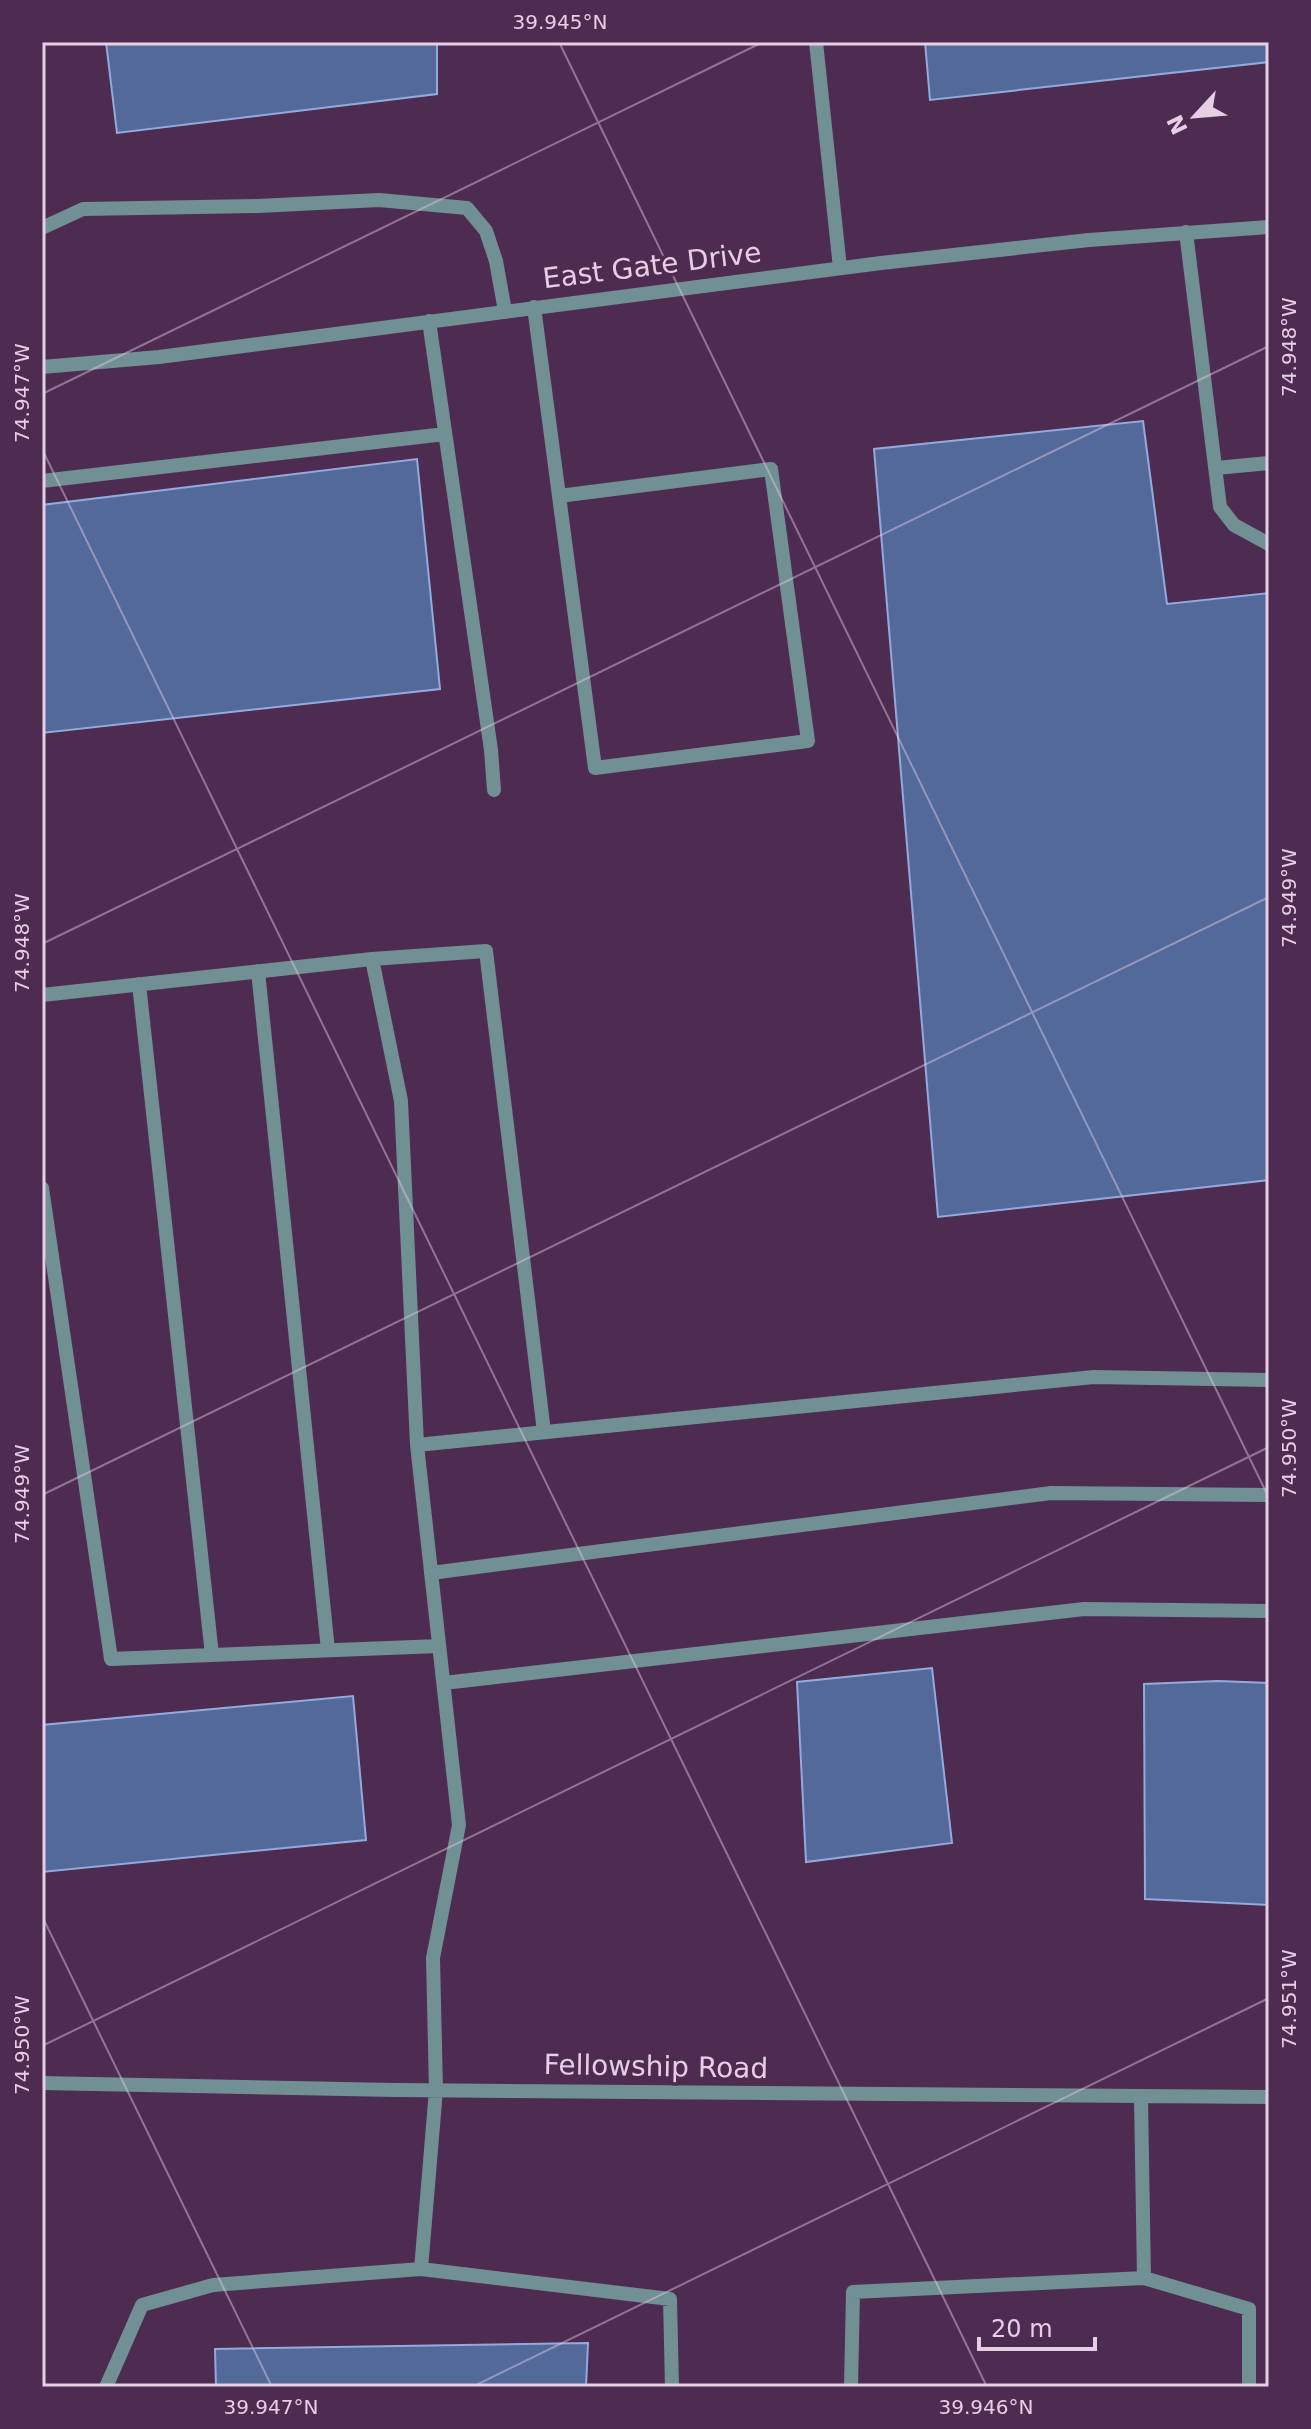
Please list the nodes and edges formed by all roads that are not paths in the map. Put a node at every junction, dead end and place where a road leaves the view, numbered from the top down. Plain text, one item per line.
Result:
1 (816, 42) edge
2 (1269, 227) edge
3 (42, 228) edge
4 (1186, 232) junction
5 (840, 268) junction
6 (534, 307) junction
7 (505, 311) junction
8 (429, 321) junction
9 (42, 367) edge
10 (445, 434) junction
11 (1269, 463) edge
12 (1216, 468) junction
13 (42, 481) edge
14 (559, 496) junction
15 (1269, 544) edge
16 (494, 790) dead end
17 (372, 959) junction
18 (258, 971) junction
19 (139, 984) junction
20 (42, 995) edge
21 (42, 1188) edge
22 (1269, 1380) edge
23 (544, 1432) junction
24 (417, 1445) junction
25 (1269, 1495) edge
26 (431, 1573) junction
27 (1269, 1611) edge
28 (439, 1646) junction
29 (328, 1650) junction
30 (212, 1655) junction
31 (444, 1683) junction
32 (42, 2083) edge
33 (436, 2090) junction
34 (1269, 2097) edge
35 (1141, 2098) junction
36 (421, 2269) junction
37 (1144, 2278) junction
38 (106, 2387) edge
39 (672, 2387) edge
40 (851, 2387) edge
41 (1249, 2387) edge

1 - 5 street
2 - 4 street, East Gate Drive
3 - 7 street
4 - 5 street, East Gate Drive
4 - 12 street
5 - 6 street, East Gate Drive
6 - 7 street, East Gate Drive
6 - 14 street
7 - 8 street, East Gate Drive
8 - 9 street, East Gate Drive
8 - 10 street
10 - 13 street
10 - 16 street
11 - 12 street
12 - 15 street
14 - 14 street
17 - 18 street
17 - 23 street
17 - 24 street
18 - 19 street
18 - 29 street
19 - 20 street
19 - 30 street
21 - 30 street
22 - 23 street
23 - 24 street
24 - 26 street
25 - 26 street
26 - 28 street
27 - 31 street
28 - 29 street
28 - 31 street
29 - 30 street
31 - 33 street
32 - 33 street, Fellowship Road
33 - 35 street, Fellowship Road
33 - 36 street
34 - 35 street, Fellowship Road
35 - 37 street
36 - 38 street
36 - 39 street
37 - 40 street
37 - 41 street

